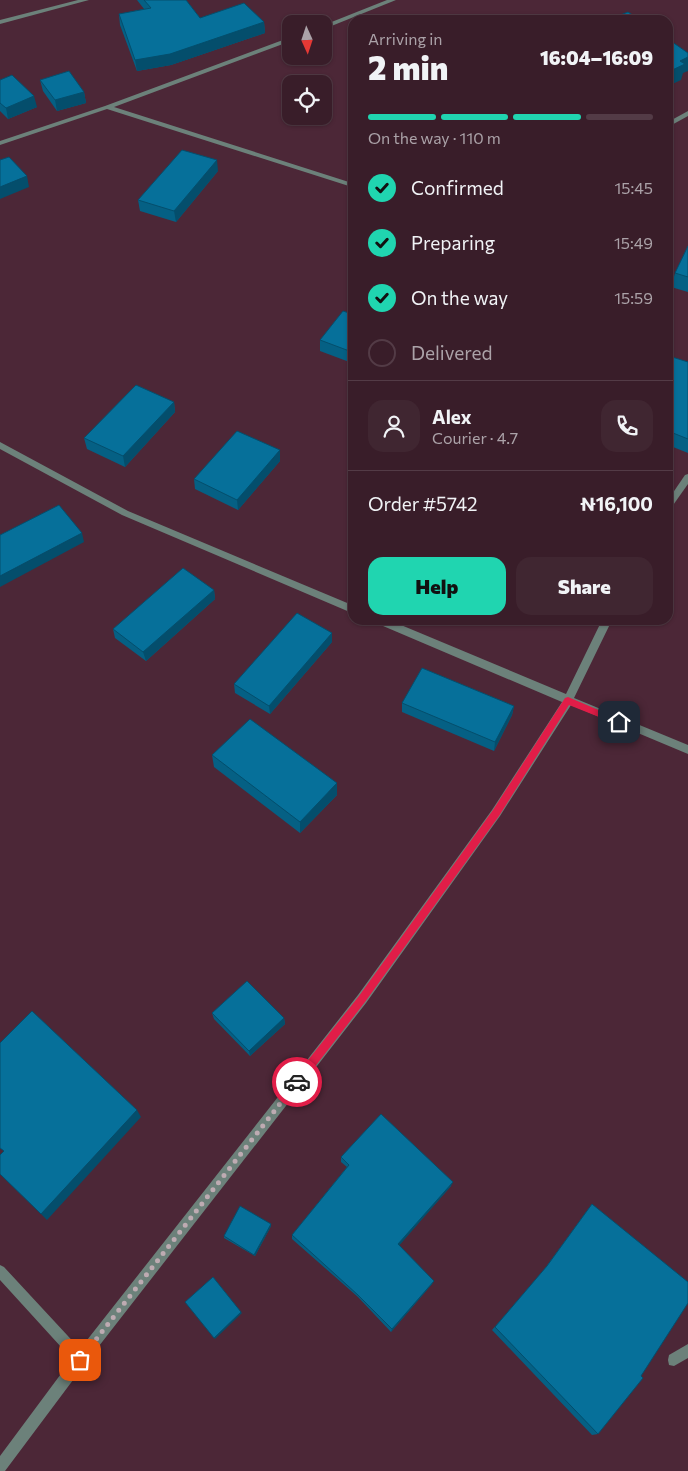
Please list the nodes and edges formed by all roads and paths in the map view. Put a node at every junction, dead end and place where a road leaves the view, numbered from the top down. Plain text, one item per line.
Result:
1 (86, 0) edge
2 (393, 0) edge
3 (355, 15) edge
4 (348, 18) edge
5 (0, 22) edge
6 (332, 24) edge
7 (282, 42) edge
8 (107, 107) junction
9 (688, 113) edge
10 (673, 122) edge
11 (0, 143) edge
12 (348, 184) edge
13 (0, 445) edge
14 (688, 477) edge
15 (673, 499) edge
16 (348, 607) edge
17 (391, 625) edge
18 (604, 625) edge
19 (568, 701) junction
20 (688, 750) edge
21 (0, 1271) edge
22 (688, 1350) edge
23 (80, 1360) junction
24 (674, 1360) dead end
25 (0, 1467) edge

1 - 5 street
2 - 3 street
4 - 6 street
7 - 8 street
8 - 11 street
8 - 12 street
9 - 10 street
13 - 16 street
14 - 15 street
17 - 19 street
18 - 19 street
19 - 20 street
19 - 23 street
21 - 23 street
22 - 24 street
23 - 25 street

